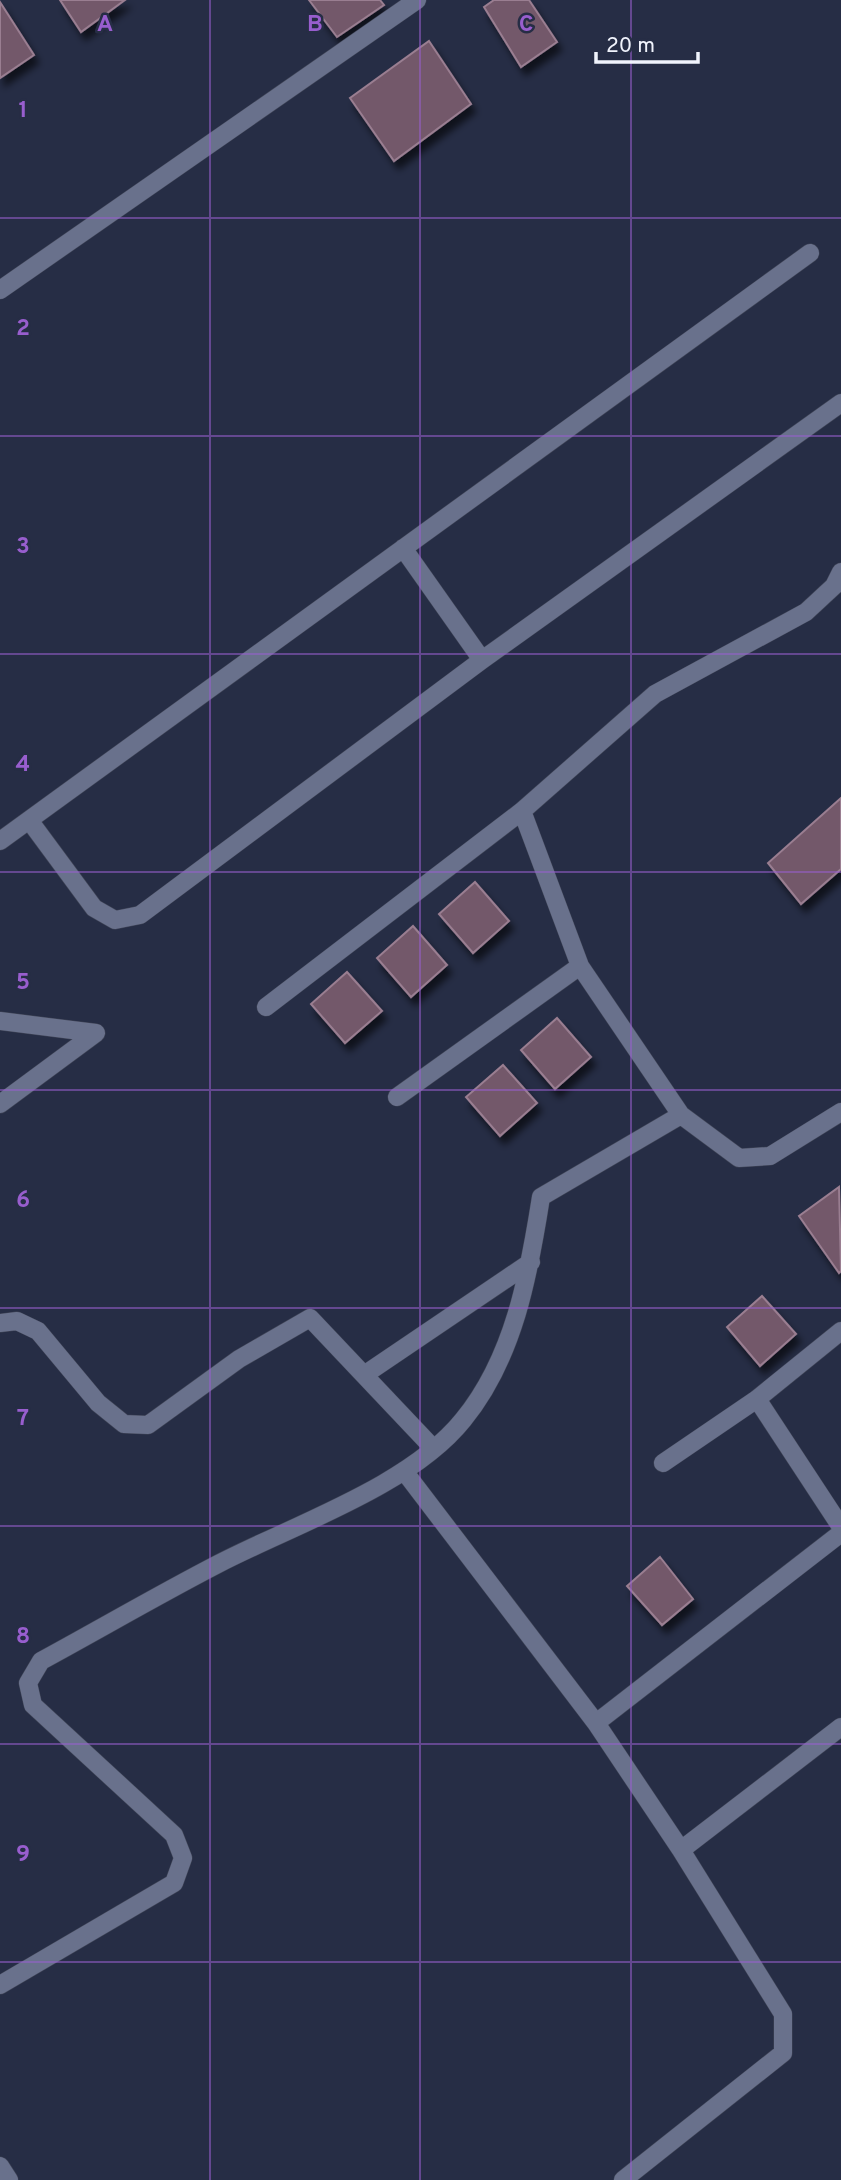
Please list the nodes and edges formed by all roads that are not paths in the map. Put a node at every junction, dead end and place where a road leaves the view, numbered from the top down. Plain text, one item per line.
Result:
1 (415, 0) edge
2 (810, 253) dead end
3 (0, 290) edge
4 (841, 403) edge
5 (403, 548) junction
6 (841, 572) edge
7 (482, 660) junction
8 (522, 811) junction
9 (29, 820) junction
10 (0, 841) edge
11 (580, 966) junction
12 (266, 1007) dead end
13 (0, 1021) edge
14 (397, 1097) dead end
15 (0, 1104) edge
16 (841, 1112) edge
17 (681, 1115) junction
18 (531, 1262) junction
19 (0, 1323) edge
20 (841, 1331) edge
21 (364, 1376) junction
22 (757, 1399) junction
23 (433, 1448) junction
24 (663, 1463) dead end
25 (404, 1471) junction
26 (841, 1527) edge
27 (841, 1532) edge
28 (596, 1723) junction
29 (841, 1727) edge
30 (681, 1850) junction
31 (0, 1985) edge
32 (0, 2166) edge
33 (9, 2180) edge
34 (623, 2180) edge

1 - 3 street
2 - 5 street
4 - 7 street
5 - 7 street
5 - 9 street
6 - 8 street
7 - 9 street
8 - 11 street
8 - 12 street
9 - 10 street
11 - 14 street
11 - 17 street
13 - 15 street
16 - 17 street
17 - 18 street
18 - 21 street
18 - 23 street
19 - 21 street
20 - 22 street
21 - 23 street
22 - 24 street
22 - 26 street
23 - 25 street
25 - 28 street
25 - 31 street
27 - 28 street
28 - 30 street
29 - 30 street
30 - 34 street
32 - 33 street

